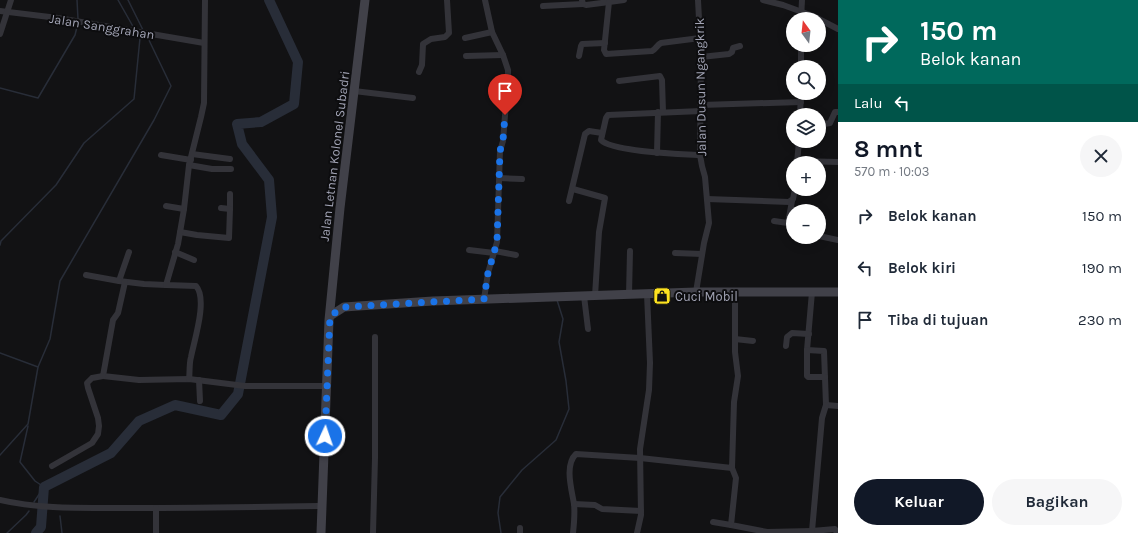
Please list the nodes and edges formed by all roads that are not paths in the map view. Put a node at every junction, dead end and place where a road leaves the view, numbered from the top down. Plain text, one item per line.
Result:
1 (11, 0) edge
2 (205, 0) edge
3 (365, 0) edge
4 (447, 0) edge
5 (485, 0) edge
6 (619, 0) edge
7 (698, 0) edge
8 (763, 0) edge
9 (802, 0) edge
10 (552, 1) dead end
11 (582, 2) edge
12 (599, 2) edge
13 (609, 2) junction
14 (544, 6) dead end
15 (0, 11) edge
16 (794, 12) edge
17 (801, 12) edge
18 (7, 13) junction
19 (826, 22) edge
20 (838, 28) edge
21 (492, 32) junction
22 (0, 34) edge
23 (465, 38) dead end
24 (700, 38) junction
25 (204, 43) junction
26 (605, 43) junction
27 (740, 46) dead end
28 (503, 55) junction
29 (466, 56) dead end
30 (579, 56) dead end
31 (701, 56) junction
32 (419, 72) dead end
33 (618, 80) dead end
34 (354, 91) junction
35 (413, 98) dead end
36 (801, 102) joint
37 (701, 108) junction
38 (801, 108) edge
39 (661, 112) junction
40 (838, 112) edge
41 (826, 124) edge
42 (602, 133) junction
43 (656, 153) junction
44 (162, 155) dead end
45 (700, 155) junction
46 (230, 159) dead end
47 (191, 160) junction
48 (826, 162) edge
49 (838, 162) edge
50 (231, 169) dead end
51 (499, 178) junction
52 (522, 179) dead end
53 (573, 190) junction
54 (230, 194) dead end
55 (794, 196) edge
56 (707, 199) junction
57 (569, 201) dead end
58 (792, 201) junction
59 (792, 204) edge
60 (166, 206) dead end
61 (221, 208) dead end
62 (230, 208) junction
63 (184, 209) junction
64 (774, 221) dead end
65 (786, 224) edge
66 (180, 232) junction
67 (826, 237) edge
68 (838, 240) edge
69 (470, 250) dead end
70 (630, 251) dead end
71 (129, 252) dead end
72 (176, 252) junction
73 (495, 252) junction
74 (675, 253) dead end
75 (702, 254) junction
76 (516, 256) dead end
77 (194, 260) dead end
78 (86, 275) dead end
79 (122, 281) junction
80 (166, 285) junction
81 (696, 292) junction
82 (735, 292) junction
83 (812, 292) junction
84 (838, 292) edge
85 (647, 294) junction
86 (629, 295) junction
87 (584, 296) junction
88 (595, 296) junction
89 (484, 299) junction
90 (331, 303) junction
91 (344, 307) junction
92 (330, 316) junction
93 (588, 329) dead end
94 (809, 334) junction
95 (375, 337) dead end
96 (735, 339) junction
97 (753, 341) dead end
98 (786, 346) dead end
99 (807, 350) junction
100 (103, 376) junction
101 (825, 377) junction
102 (189, 379) junction
103 (200, 380) junction
104 (327, 386) junction
105 (200, 401) dead end
106 (826, 405) junction
107 (838, 406) edge
108 (640, 458) junction
109 (52, 466) dead end
110 (732, 468) junction
111 (0, 500) edge
112 (574, 504) junction
113 (321, 506) junction
114 (156, 508) junction
115 (641, 511) junction
116 (713, 522) dead end
117 (731, 525) junction
118 (812, 532) edge
119 (156, 533) edge
120 (321, 533) edge
121 (373, 533) edge
122 (573, 533) edge
123 (637, 533) edge
124 (730, 533) edge
125 (837, 533) edge

1 - 18 street
2 - 25 street
3 - 34 main road, Jalan Letnan Kolonel Subadri
4 - 32 street
5 - 21 street
6 - 13 street
7 - 24 street, Jalan Dusun Ngangkrik
8 - 16 street
9 - 17 street
10 - 11 street
11 - 12 street
11 - 14 street
12 - 13 street
13 - 26 street
15 - 18 street, Jalan Sanggrahan
18 - 22 street
18 - 25 street, Jalan Sanggrahan
19 - 20 street
21 - 23 street
21 - 28 street
24 - 26 street
24 - 31 street, Jalan Dusun Ngangkrik
25 - 47 street
26 - 30 street
27 - 31 street
28 - 29 street
28 - 51 street
31 - 37 street, Jalan Dusun Ngangkrik
33 - 39 street
34 - 35 street
34 - 90 main road, Jalan Letnan Kolonel Subadri
36 - 37 street
36 - 38 street
37 - 39 street
37 - 45 street, Jalan Dusun Ngangkrik
39 - 42 street
39 - 43 street
40 - 41 street
42 - 43 street
42 - 53 street
43 - 45 street
44 - 47 street
45 - 56 street, Jalan Dusun Ngangkrik
46 - 47 street
47 - 50 street
47 - 63 street
48 - 49 street
51 - 52 street
51 - 73 street
53 - 57 street
53 - 88 street
54 - 62 street
55 - 58 street
56 - 58 street
56 - 75 street, Jalan Dusun Ngangkrik
58 - 59 street
60 - 63 street
61 - 62 street
62 - 66 street
63 - 66 street
64 - 65 street
66 - 72 street
67 - 68 street
69 - 73 street
70 - 86 street
71 - 79 street
72 - 77 street
72 - 80 street
73 - 76 street
73 - 89 street
74 - 75 street
75 - 81 street, Jalan Dusun Ngangkrik
78 - 79 street
79 - 80 street
79 - 100 street
80 - 102 street
81 - 82 main road
81 - 85 main road
82 - 83 main road
82 - 96 street
83 - 84 main road
83 - 94 street
85 - 86 main road
85 - 108 street
86 - 88 main road
87 - 88 main road
87 - 89 main road
87 - 93 street
89 - 91 main road
90 - 91 main road
90 - 92 main road, Jalan Letnan Kolonel Subadri
91 - 92 main road
92 - 104 main road, Jalan Letnan Kolonel Subadri
94 - 98 street
94 - 99 street
95 - 121 street
96 - 97 street
96 - 110 street
99 - 101 street
99 - 101 street
100 - 102 street
100 - 109 street
101 - 106 street
102 - 103 street
103 - 104 street
103 - 105 street
104 - 113 main road, Jalan Letnan Kolonel Subadri
106 - 107 street
106 - 118 street
108 - 110 street
108 - 112 street
108 - 115 street
110 - 117 street
111 - 114 street
112 - 115 street
112 - 122 street
113 - 114 street
113 - 120 main road, Jalan Letnan Kolonel Subadri
114 - 119 street
115 - 123 street
116 - 117 street
117 - 118 street
117 - 124 street
118 - 125 street

